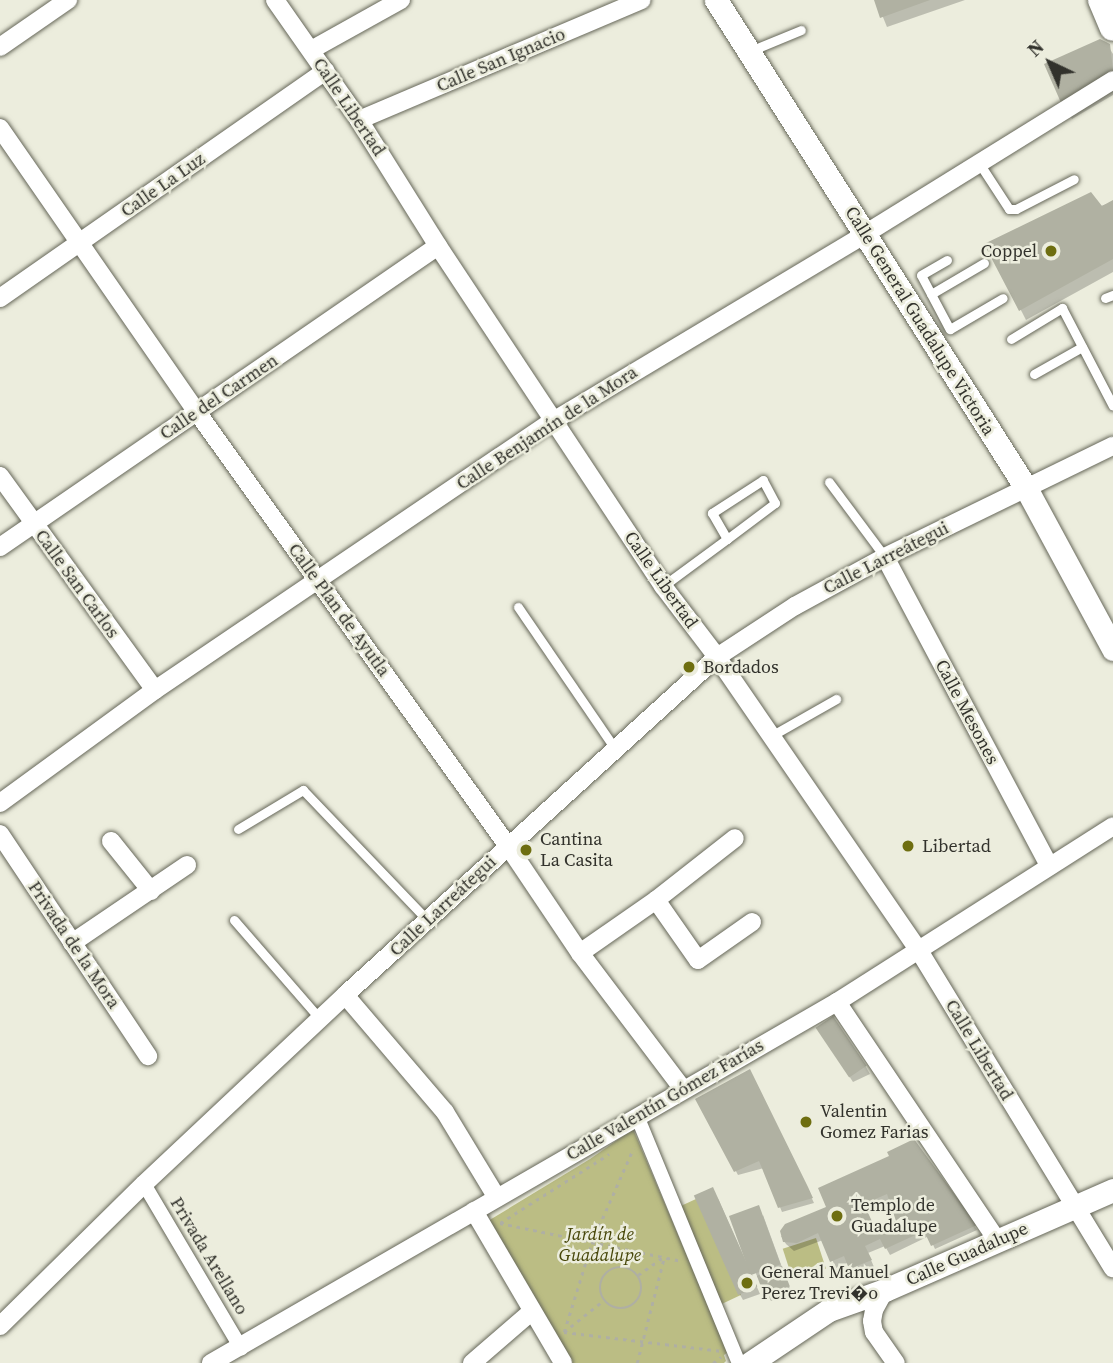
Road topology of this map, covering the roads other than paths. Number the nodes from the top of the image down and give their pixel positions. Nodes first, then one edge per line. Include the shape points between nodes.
1 (68, 0) edge
2 (275, 0) edge
3 (401, 0) edge
4 (642, 0) edge
5 (716, 0) edge
6 (1101, 0) edge
7 (1113, 29) edge
8 (801, 30) dead end
9 (0, 47) edge
10 (311, 50) junction
11 (749, 51) junction
12 (326, 71) junction
13 (1113, 80) edge
14 (359, 120) junction
15 (0, 128) edge
16 (979, 163) junction
17 (1074, 179) dead end
18 (865, 234) junction
19 (79, 244) junction
20 (438, 246) junction
21 (947, 260) dead end
22 (984, 263) dead end
23 (931, 294) junction
24 (0, 298) edge
25 (1003, 298) dead end
26 (929, 314) junction
27 (1011, 339) dead end
28 (1082, 347) junction
29 (1034, 374) dead end
30 (1113, 406) edge
31 (197, 412) junction
32 (553, 421) junction
33 (1113, 446) edge
34 (0, 475) edge
35 (830, 482) dead end
36 (1026, 488) junction
37 (33, 525) junction
38 (727, 539) junction
39 (0, 547) edge
40 (885, 557) junction
41 (317, 579) junction
42 (663, 586) junction
43 (518, 607) dead end
44 (1113, 649) edge
45 (717, 657) junction
46 (155, 690) junction
47 (836, 699) dead end
48 (771, 736) junction
49 (616, 750) junction
50 (0, 803) edge
51 (238, 829) dead end
52 (1111, 830) edge
53 (0, 834) edge
54 (735, 838) dead end
55 (111, 841) dead end
56 (508, 846) junction
57 (187, 865) dead end
58 (1049, 866) junction
59 (151, 891) junction
60 (656, 900) junction
61 (234, 920) dead end
62 (428, 921) junction
63 (752, 922) dead end
64 (72, 943) junction
65 (919, 949) junction
66 (580, 953) junction
67 (345, 995) junction
68 (838, 1002) junction
69 (320, 1019) junction
70 (148, 1056) dead end
71 (684, 1089) junction
72 (637, 1116) junction
73 (144, 1184) junction
74 (1113, 1190) edge
75 (497, 1198) junction
76 (1073, 1207) junction
77 (474, 1211) junction
78 (997, 1240) junction
79 (1113, 1268) edge
80 (885, 1290) junction
81 (531, 1312) junction
82 (0, 1326) edge
83 (245, 1355) edge
84 (211, 1363) edge
85 (472, 1363) edge
86 (563, 1363) edge
87 (739, 1363) edge
88 (750, 1363) edge
89 (896, 1363) edge

1 - 9 street
2 - 10 street, Calle Libertad
3 - 10 street
4 - 14 street, Calle San Ignacio
5 - 11 street, Calle General Guadalupe Victoria
6 - 7 main road
8 - 11 lane
10 - 12 street, Calle Libertad
11 - 18 street, Calle General Guadalupe Victoria
12 - 14 street, Calle Libertad
12 - 19 street, Calle La Luz
13 - 16 street, Calle Benjamín de la Mora
14 - 20 street, Calle Libertad
15 - 19 street, Calle Plan de Ayutla
16 - 17 lane via 1009,209
16 - 18 street, Calle Benjamín de la Mora
18 - 26 street, Calle General Guadalupe Victoria
18 - 32 street, Calle Benjamín de la Mora
19 - 24 street, Calle La Luz
19 - 31 street, Calle Plan de Ayutla
20 - 31 street, Calle del Carmen
20 - 32 street, Calle Libertad
21 - 23 lane via 921,275
22 - 23 lane
23 - 26 lane
25 - 26 lane via 950,329
26 - 36 street, Calle General Guadalupe Victoria
27 - 28 lane via 1062,308
28 - 29 lane
28 - 30 lane
31 - 37 street, Calle del Carmen
31 - 41 street, Calle Plan de Ayutla
32 - 41 street, Calle Benjamín de la Mora
32 - 42 street, Calle Libertad
33 - 36 street, Calle Larreátegui
34 - 37 street, Calle San Carlos
35 - 40 lane
36 - 40 street, Calle Larreátegui
36 - 44 street, Calle General Guadalupe Victoria
37 - 39 street, Calle del Carmen
37 - 46 street, Calle San Carlos
38 - 38 lane via 775,503 763,480 712,513
38 - 42 lane
40 - 45 street, Calle Larreátegui via 795,606
40 - 58 street, Calle Mesones
41 - 46 street, Calle Benjamín de la Mora
41 - 56 street, Calle Plan de Ayutla
42 - 45 street, Calle Libertad
43 - 49 lane
45 - 48 street, Calle Libertad
45 - 49 street, Calle Larreátegui
46 - 50 street, Calle Benjamín de la Mora
47 - 48 lane
48 - 65 street, Calle Libertad
49 - 56 street, Calle Larreátegui
51 - 62 lane via 303,790
52 - 58 street, Calle Valentín Gómez Farías
53 - 64 street, Privada de la Mora
54 - 60 street
55 - 59 street
56 - 62 street, Calle Larreátegui
56 - 66 street, Calle Plan de Ayutla
57 - 59 street
58 - 65 street, Calle Valentín Gómez Farías
59 - 64 street
60 - 63 street via 698,960
60 - 66 street
61 - 69 lane
62 - 67 street, Calle Larreátegui
64 - 70 street, Privada de la Mora
65 - 68 street, Calle Valentín Gómez Farías
65 - 76 street, Calle Libertad
66 - 71 street, Calle Plan de Ayutla
67 - 69 street, Calle Larreátegui
67 - 75 street via 445,1112
68 - 71 street, Calle Valentín Gómez Farías
68 - 78 street
69 - 73 street, Calle Larreátegui
71 - 72 street, Calle Valentín Gómez Farías
72 - 75 street, Calle Valentín Gómez Farías
72 - 87 street
73 - 82 street, Calle Larreátegui
73 - 83 street, Privada Arellano
74 - 76 street, Calle Guadalupe
75 - 77 street, Calle Valentín Gómez Farías
76 - 78 street, Calle Guadalupe
76 - 79 street, Calle Libertad
77 - 81 street
77 - 83 street, Calle Valentín Gómez Farías
78 - 80 street, Calle Guadalupe
80 - 88 street, Calle Guadalupe via 813,1319
80 - 89 street via 872,1321 874,1332
81 - 85 street
81 - 86 street
83 - 84 street, Calle Valentín Gómez Farías

